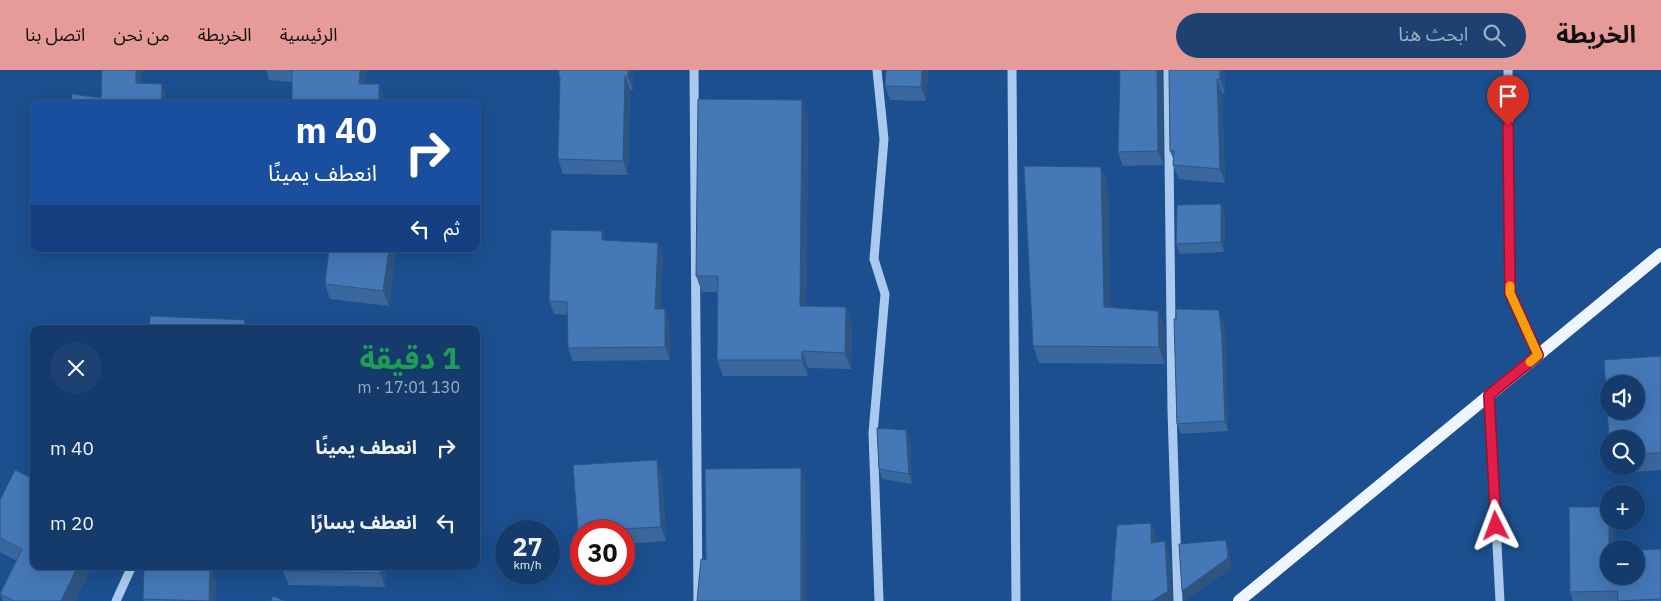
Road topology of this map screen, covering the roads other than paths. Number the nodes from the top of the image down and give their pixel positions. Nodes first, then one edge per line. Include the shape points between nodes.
1 (694, 70) edge
2 (877, 70) edge
3 (1012, 70) edge
4 (1168, 70) edge
5 (1508, 70) edge
6 (1661, 254) edge
7 (1538, 355) junction
8 (1489, 395) junction
9 (130, 570) edge
10 (116, 601) edge
11 (698, 601) edge
12 (879, 601) edge
13 (1016, 601) edge
14 (1178, 601) edge
15 (1239, 601) edge
16 (1500, 601) edge

1 - 11 street
2 - 12 street via 884,139 874,259 885,294 873,434
3 - 13 street
4 - 14 street
5 - 7 street via 1510,293
6 - 7 main road
7 - 8 main road
8 - 15 main road
8 - 16 street
9 - 10 street

